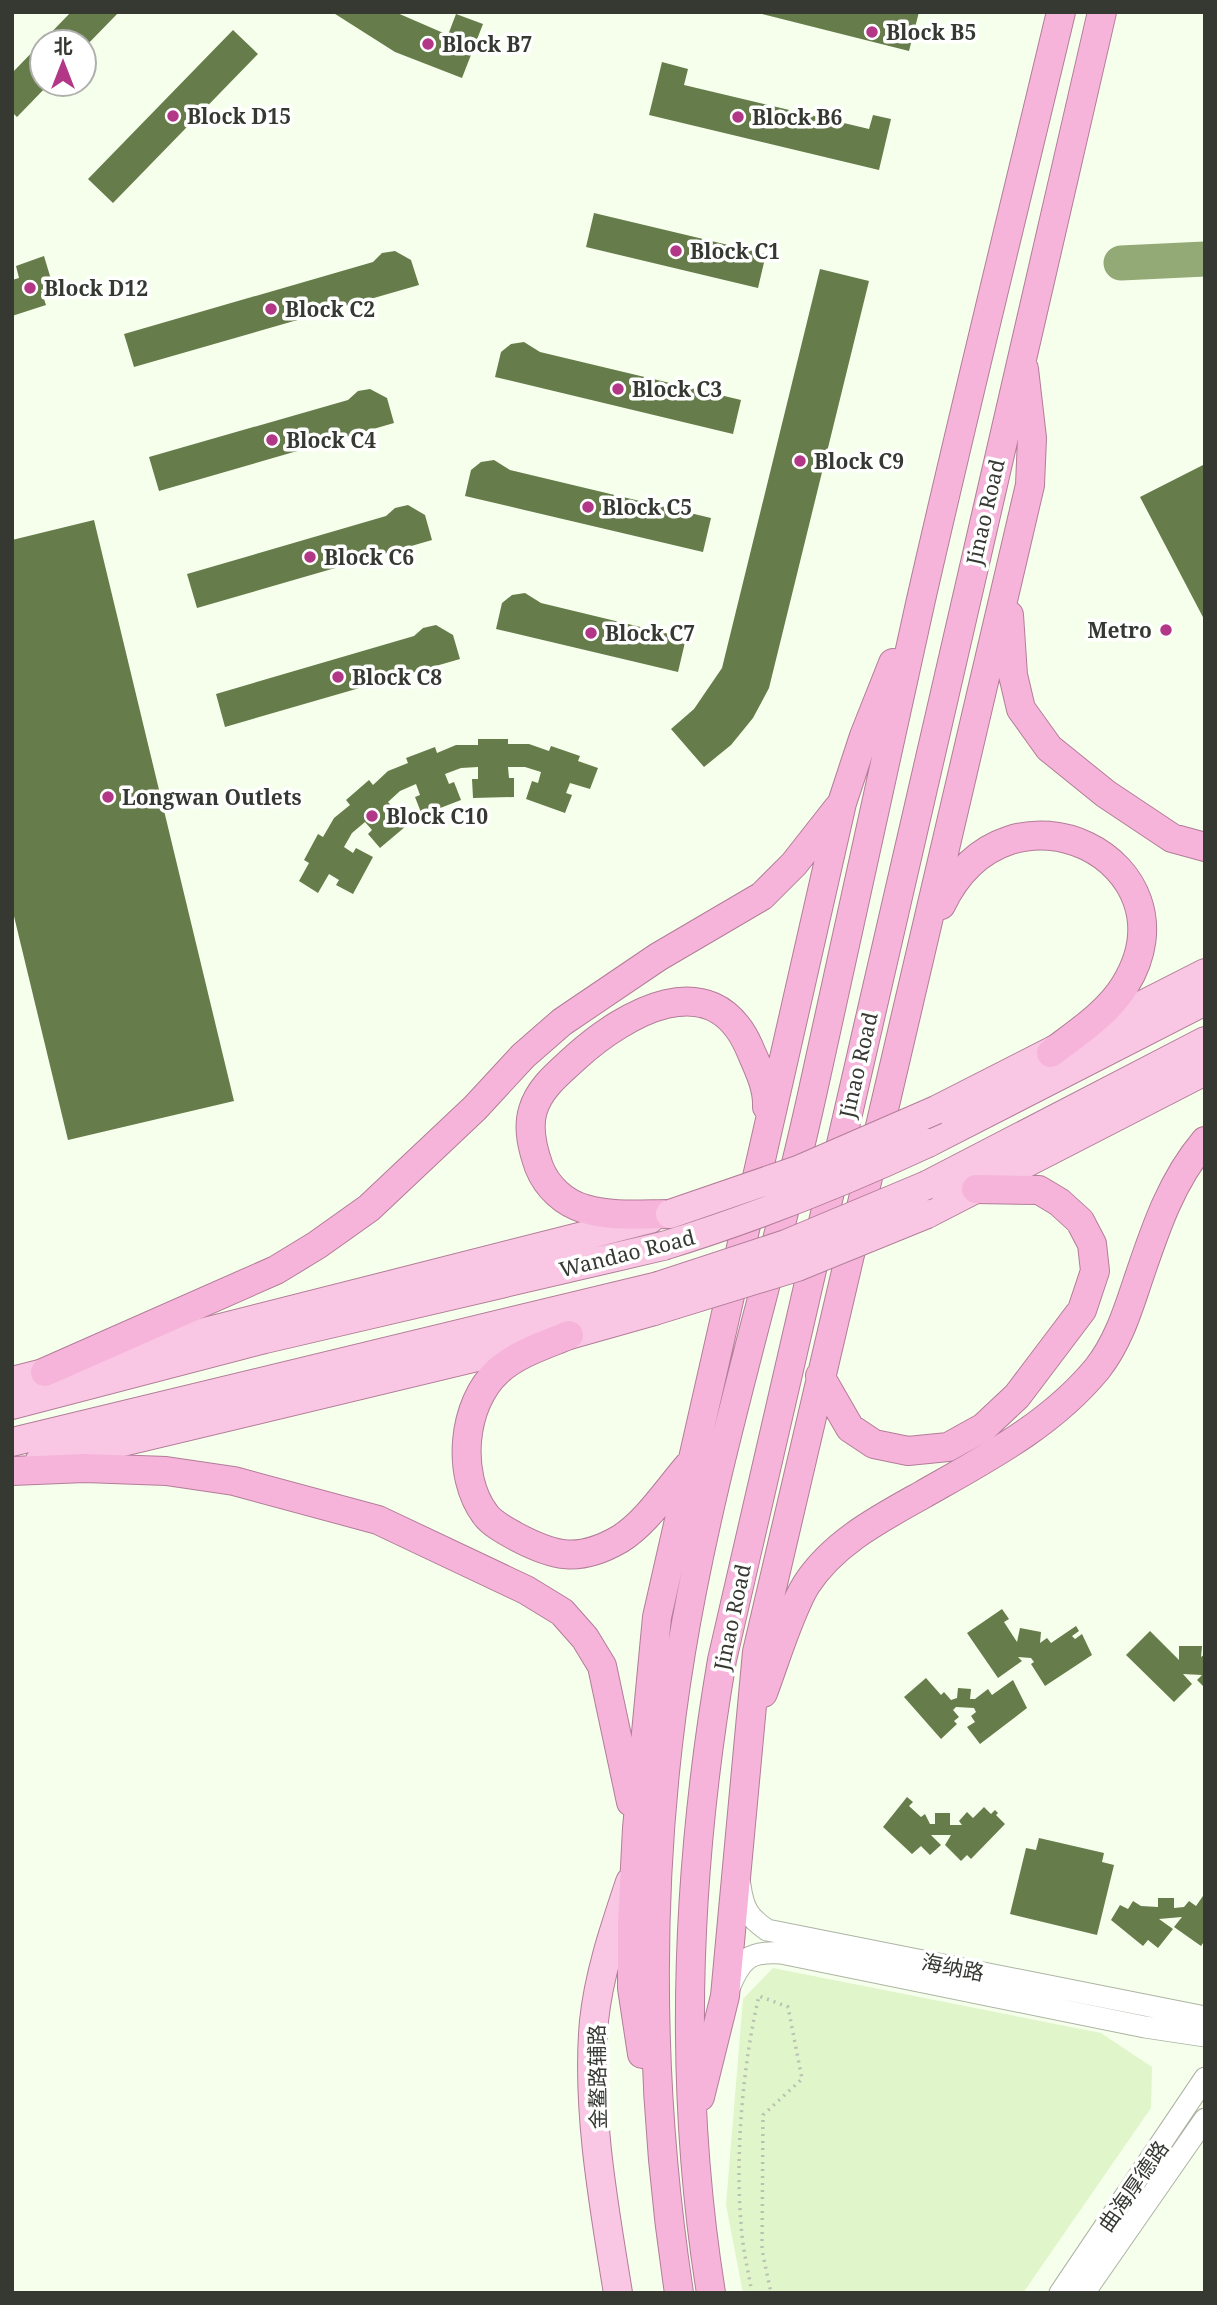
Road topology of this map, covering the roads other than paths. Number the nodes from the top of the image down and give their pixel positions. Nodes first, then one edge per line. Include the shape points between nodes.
1 (1061, 12) edge
2 (1102, 12) edge
3 (1022, 348) junction
4 (1012, 552) junction
5 (920, 603) junction
6 (842, 803) junction
7 (1205, 848) edge
8 (923, 942) junction
9 (1205, 972) edge
10 (1205, 1001) edge
11 (1205, 1041) edge
12 (1051, 1053) junction
13 (1205, 1071) edge
14 (765, 1130) junction
15 (1205, 1140) edge
16 (976, 1189) junction
17 (670, 1214) junction
18 (656, 1298) junction
19 (569, 1335) junction
20 (45, 1372) junction
21 (820, 1376) junction
22 (12, 1381) edge
23 (12, 1405) edge
24 (12, 1442) edge
25 (693, 1461) junction
26 (12, 1469) edge
27 (748, 1728) junction
28 (637, 1828) junction
29 (635, 1866) junction
30 (738, 1873) junction
31 (725, 1996) junction
32 (1205, 2017) edge
33 (1205, 2036) edge
34 (1205, 2078) edge
35 (1205, 2119) edge
36 (662, 2127) junction
37 (692, 2127) junction
38 (618, 2293) edge
39 (680, 2293) edge
40 (711, 2293) edge
41 (1060, 2293) edge
42 (1084, 2293) edge

1 - 5 highway, Jinao Road
2 - 3 highway, Jinao Road
3 - 4 highway via 1032,438 1030,485
3 - 37 highway, Jinao Road via 722,1660 694,1859 689,2007
4 - 7 highway via 1008,636 1021,709 1049,748 1106,794 1171,838
4 - 8 highway
5 - 6 highway via 864,736
5 - 36 highway, Jinao Road via 811,1103 698,1561 681,1654 659,1843 656,2019
6 - 14 highway
6 - 20 highway via 762,896 658,957 562,1022 369,1208 276,1270
8 - 12 highway via 953,880 984,849 1018,836 1047,837 1083,842 1108,856 1125,876 1138,904 1142,930 1138,956 1114,1000
8 - 21 highway
9 - 12 main road
10 - 23 main road, Wandao Road, bridge via 928,1143 734,1224 663,1246 265,1339
11 - 18 main road, Wandao Road, bridge via 927,1185
12 - 17 main road, bridge via 798,1170
13 - 16 main road
14 - 17 highway via 767,1098 762,1076 743,1035 725,1013 700,1003 653,1006 576,1057 546,1084 532,1111 531,1144 543,1177 561,1197 583,1209
14 - 25 highway
15 - 27 highway via 1188,1160 1167,1201 1123,1326 1098,1367 1057,1411 1009,1445 838,1547 806,1586
16 - 18 main road, bridge via 797,1267
16 - 21 highway via 1039,1190 1080,1221 1092,1244 1095,1271 1082,1310 1017,1396 984,1427 948,1447 908,1451 874,1444 850,1428
17 - 20 main road
18 - 19 main road
18 - 24 main road, Wandao Road
19 - 25 highway via 506,1366 480,1397 466,1435 475,1494 486,1516 556,1556 581,1554 620,1539
19 - 26 main road
20 - 22 main road
21 - 27 highway via 757,1652
25 - 28 highway via 657,1617
26 - 28 highway via 166,1471 234,1481 379,1520 526,1590 562,1612 602,1666
27 - 30 highway
28 - 29 highway
29 - 36 highway via 632,1988 643,2059
29 - 38 main road, 金鳌路辅路 via 601,1982 592,2058
30 - 31 highway
30 - 32 street, 海纳路 via 743,1908 767,1930
31 - 33 street, 海纳路 via 738,1965 760,1951 781,1952
31 - 37 highway
34 - 41 street, 曲海厚德路
35 - 42 street, 曲海厚德路
36 - 39 highway
37 - 40 highway, Jinao Road

